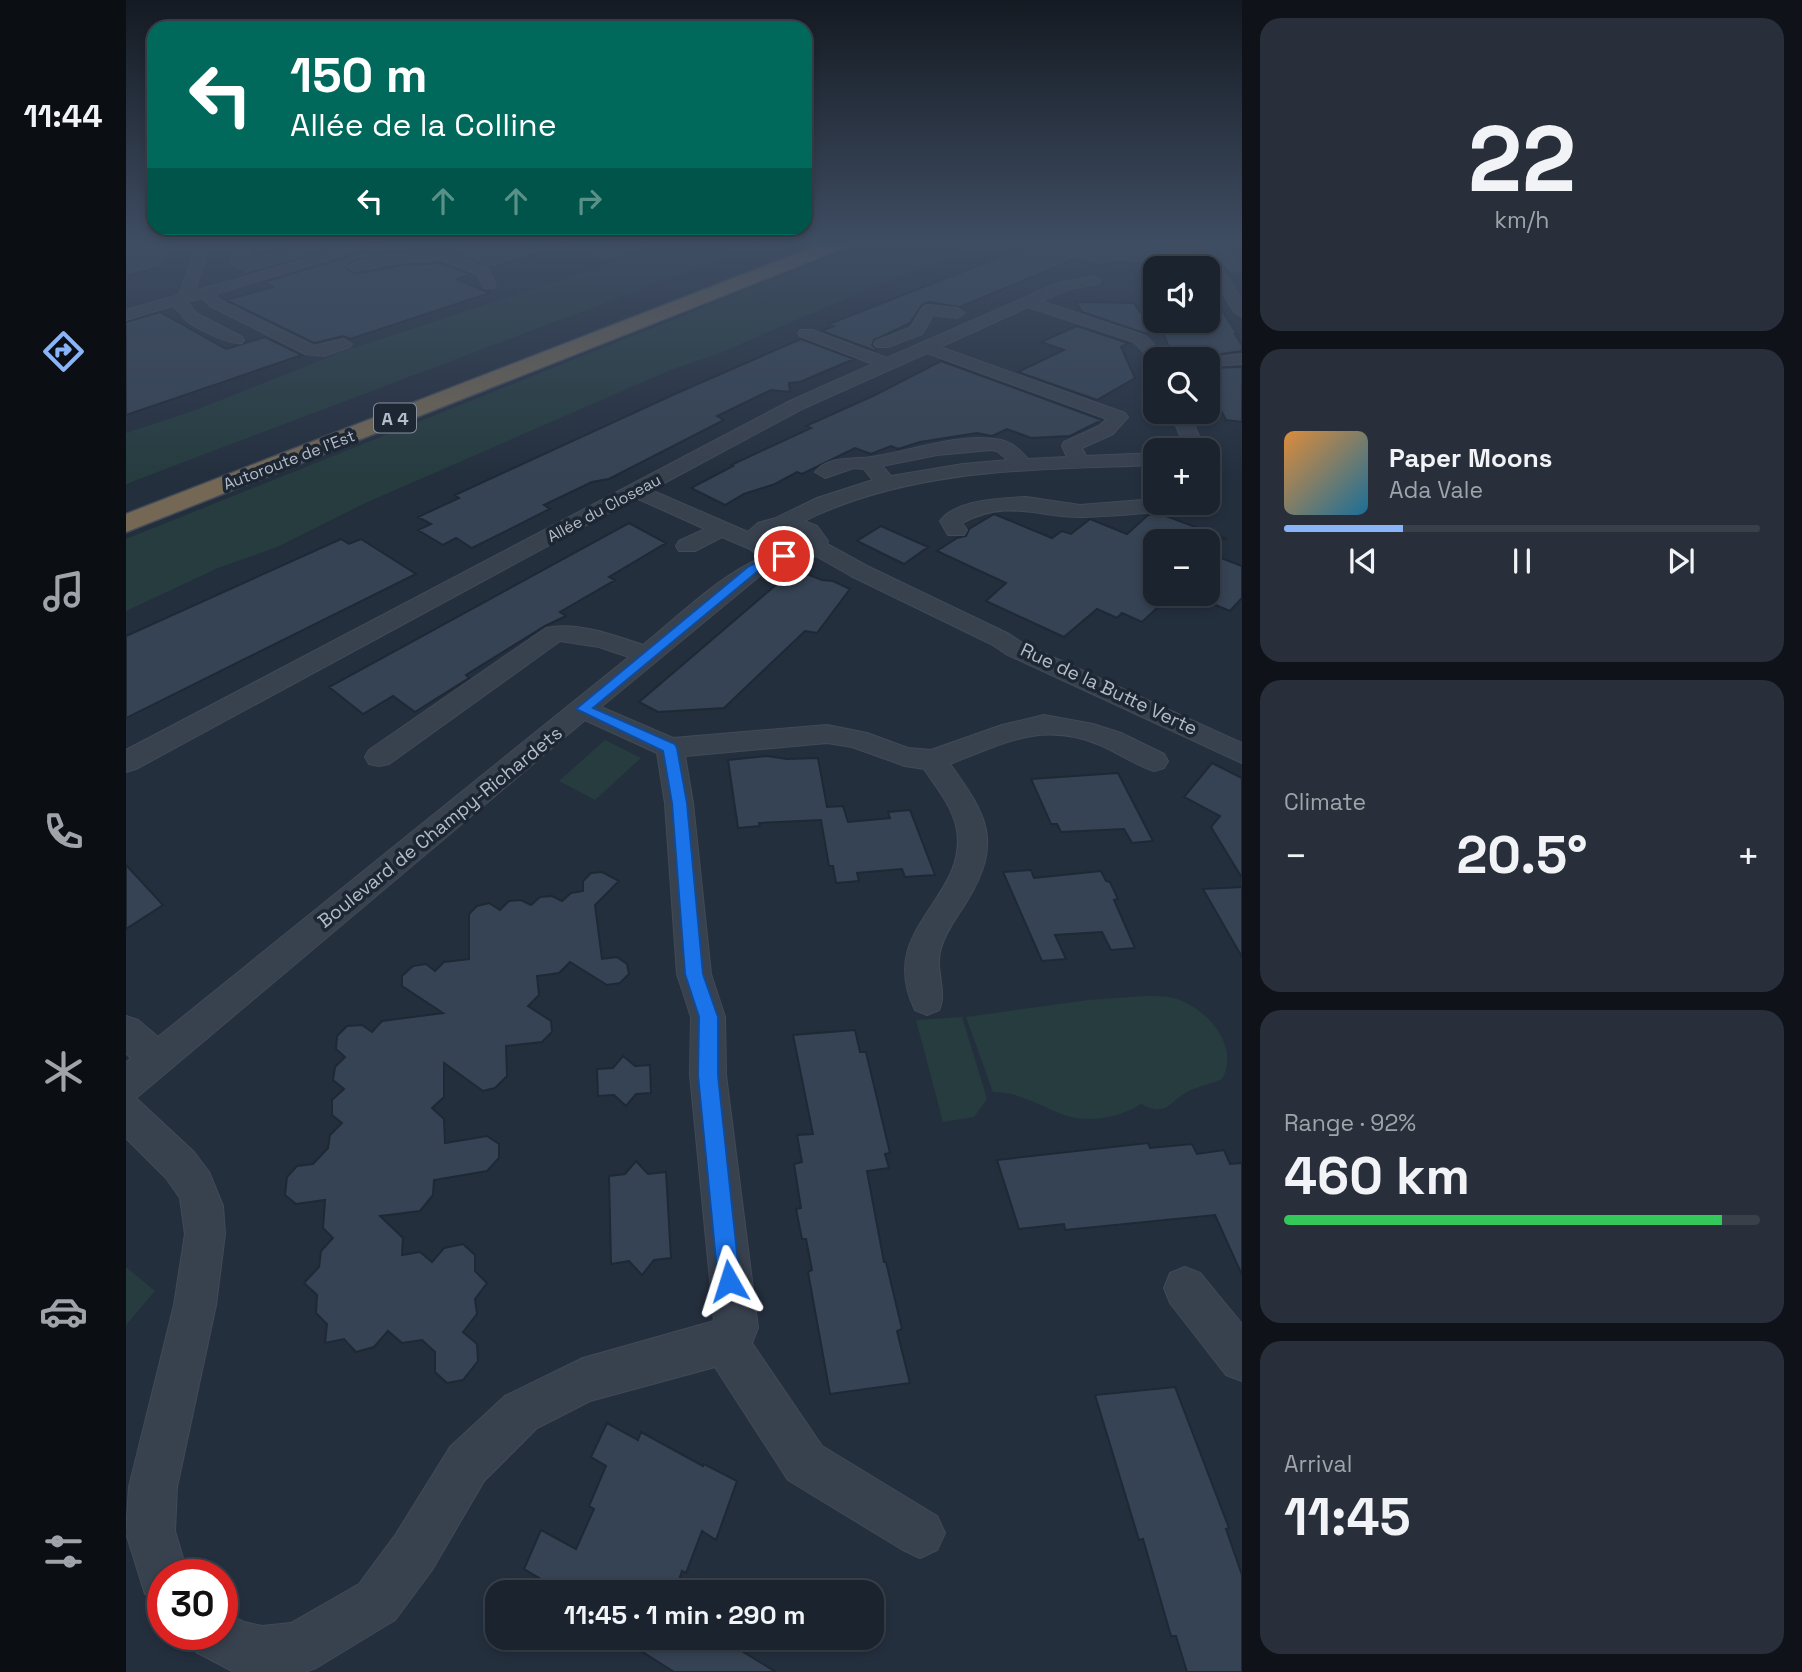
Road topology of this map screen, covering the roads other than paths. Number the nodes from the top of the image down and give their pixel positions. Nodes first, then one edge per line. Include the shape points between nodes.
1 (198, 320) edge
2 (249, 320) edge
3 (598, 320) edge
4 (627, 320) edge
5 (927, 320) edge
6 (982, 320) edge
7 (1084, 320) edge
8 (806, 333) dead end
9 (558, 334) dead end
10 (236, 340) dead end
11 (926, 342) junction
12 (344, 344) dead end
13 (1146, 347) edge
14 (519, 348) dead end
15 (883, 355) junction
16 (1242, 359) edge
17 (1220, 360) edge
18 (253, 450) dead end
19 (1143, 460) edge
20 (1080, 463) junction
21 (870, 464) junction
22 (1022, 464) junction
23 (825, 472) dead end
24 (886, 483) junction
25 (636, 491) junction
26 (830, 502) junction
27 (1143, 503) edge
28 (1070, 509) junction
29 (1038, 522) dead end
30 (126, 524) edge
31 (713, 524) junction
32 (956, 530) dead end
33 (764, 542) junction
34 (687, 546) dead end
35 (803, 547) junction
36 (648, 656) junction
37 (583, 709) junction
38 (670, 748) junction
39 (1242, 754) edge
40 (379, 757) dead end
41 (933, 760) junction
42 (1154, 761) dead end
43 (126, 762) edge
44 (927, 1000) dead end
45 (126, 1031) edge
46 (157, 1059) junction
47 (126, 1085) edge
48 (126, 1112) edge
49 (1185, 1288) dead end
50 (725, 1342) junction
51 (1242, 1359) edge
52 (920, 1533) dead end
53 (158, 1559) edge
54 (238, 1647) edge

1 - 10 street
2 - 12 street via 311,351
3 - 9 highway, Autoroute de l’Est / A 4
4 - 30 highway, Autoroute de l’Est / A 4
5 - 11 street
6 - 11 street, Allée du Closeau
7 - 13 street via 1140,338
8 - 15 street
11 - 15 street, Allée du Closeau
11 - 15 street via 896,339
11 - 20 street via 1119,417 1107,430 1071,446
14 - 18 highway, Autoroute de l’Est / A 4
15 - 25 street, Allée du Closeau
16 - 17 street
19 - 20 street, Boulevard de Champy-Richardets
20 - 22 street, Boulevard de Champy-Richardets
21 - 22 street via 986,444 1003,447
21 - 23 street via 852,462
21 - 24 street
22 - 24 street, Boulevard de Champy-Richardets
24 - 26 street, Boulevard de Champy-Richardets
25 - 31 street, Rue de la Butte Verte
25 - 43 street, Allée du Closeau
26 - 33 street, Boulevard de Champy-Richardets
26 - 35 street, Boulevard de Champy-Richardets
27 - 28 street
28 - 29 street
28 - 32 street via 1026,503 992,505 950,521
31 - 33 street, Rue de la Butte Verte
31 - 34 street via 711,535
33 - 35 street, Boulevard de Champy-Richardets
33 - 35 street, Rue de la Butte Verte via 797,525
33 - 36 street, Boulevard de Champy-Richardets
35 - 39 street, Rue de la Butte Verte
36 - 37 street, Boulevard de Champy-Richardets
36 - 40 street via 624,645 555,633
37 - 38 street
37 - 46 street, Boulevard de Champy-Richardets
38 - 41 street via 827,734 857,739 905,757
38 - 50 street via 680,803 694,974 710,1034 708,1075 736,1328
41 - 42 street via 1044,724 1111,739
41 - 44 street via 962,804 975,854 963,883 928,937 920,968
45 - 46 street
46 - 47 street, Boulevard de Champy-Richardets
48 - 53 street via 180,1165 203,1206 205,1234 195,1305 153,1487 150,1531
49 - 51 street
50 - 52 street via 805,1463
50 - 54 street via 583,1380 521,1412 467,1464 414,1552 377,1602 297,1649 261,1652

